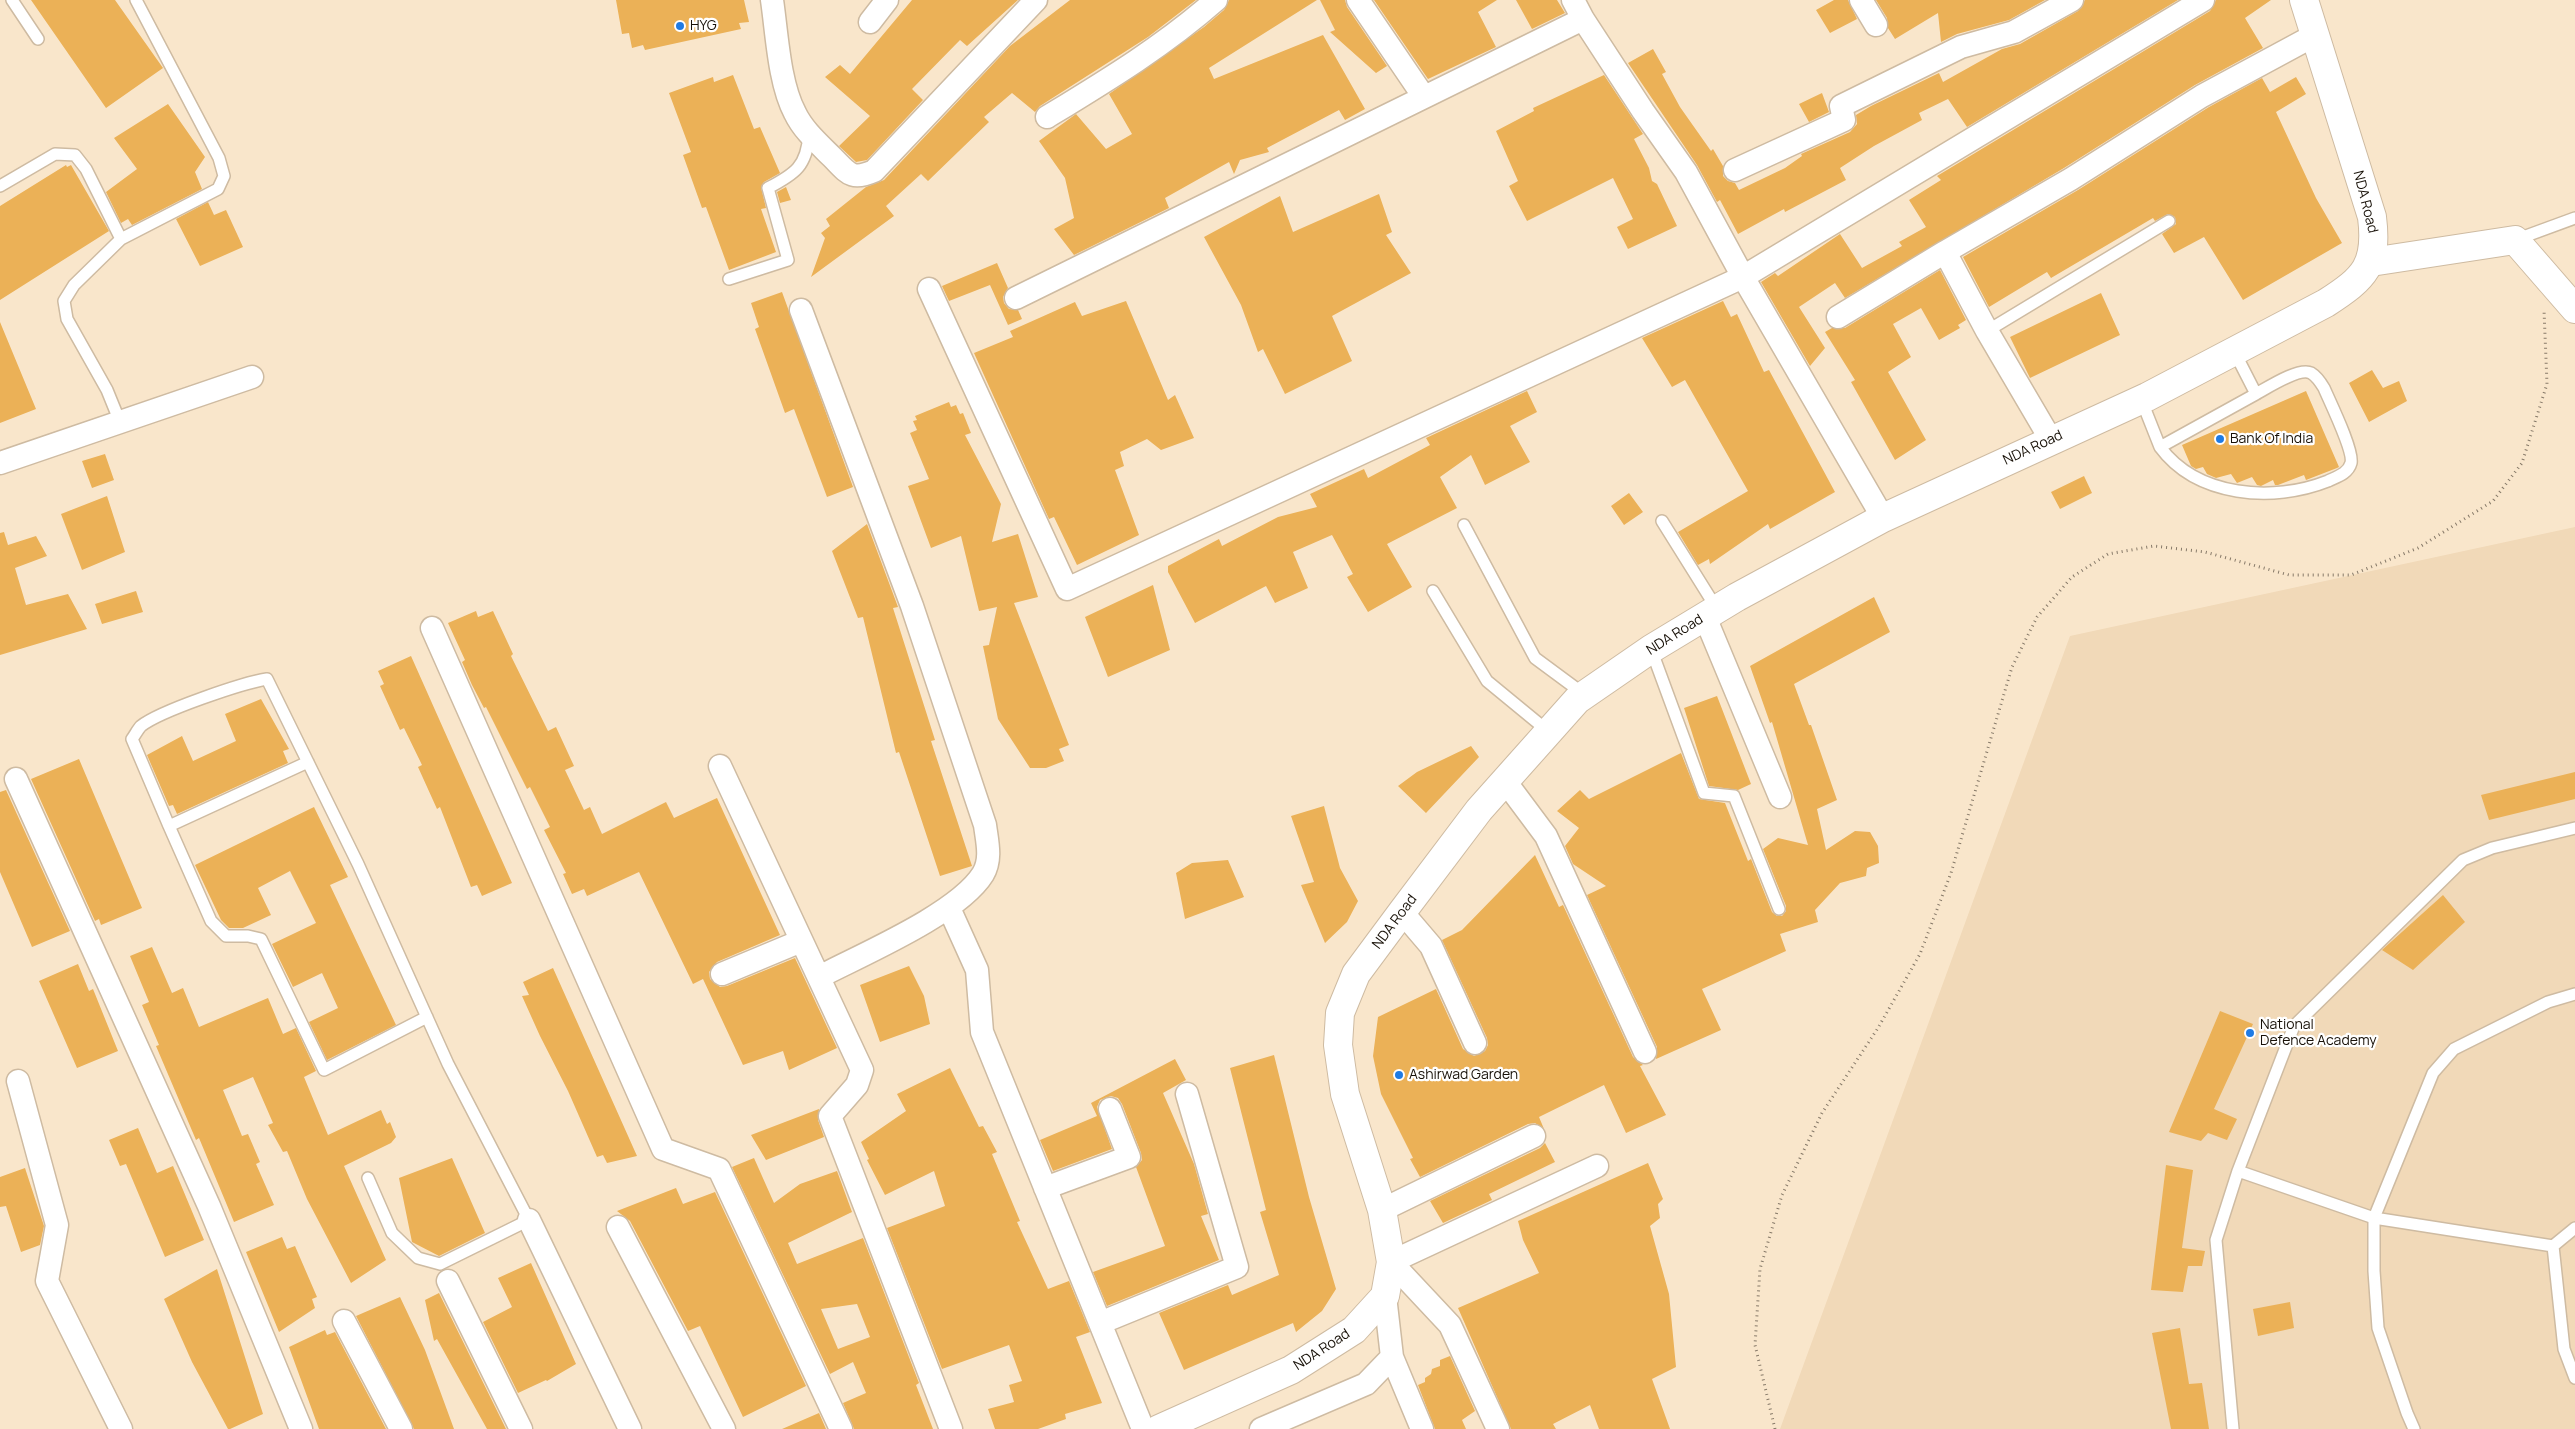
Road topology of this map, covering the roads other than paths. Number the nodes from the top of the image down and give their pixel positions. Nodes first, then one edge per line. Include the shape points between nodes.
1 (12, 0) edge
2 (136, 0) edge
3 (772, 0) edge
4 (887, 0) edge
5 (1036, 0) edge
6 (1216, 0) edge
7 (1358, 0) edge
8 (1861, 0) edge
9 (2072, 0) edge
10 (2203, 0) edge
11 (2304, 0) edge
12 (1578, 10) edge
13 (870, 22) dead end
14 (1876, 25) dead end
15 (2315, 35) junction
16 (38, 39) dead end
17 (1424, 97) junction
18 (1047, 117) dead end
19 (809, 134) junction
20 (1735, 170) dead end
21 (0, 186) edge
22 (2575, 218) edge
23 (2169, 222) dead end
24 (121, 239) junction
25 (2515, 240) junction
26 (1945, 252) junction
27 (2371, 262) junction
28 (1743, 277) junction
29 (729, 279) dead end
30 (929, 289) dead end
31 (1016, 298) dead end
32 (2575, 309) edge
33 (801, 310) dead end
34 (1838, 317) dead end
35 (1987, 331) junction
36 (2234, 351) junction
37 (252, 377) dead end
38 (2256, 394) junction
39 (2141, 399) junction
40 (120, 422) junction
41 (2052, 440) junction
42 (2160, 446) junction
43 (0, 463) edge
44 (1883, 518) junction
45 (1662, 521) dead end
46 (1464, 525) dead end
47 (1433, 591) dead end
48 (1711, 613) junction
49 (432, 628) dead end
50 (1652, 649) junction
51 (1585, 695) junction
52 (1548, 732) junction
53 (308, 762) junction
54 (720, 766) dead end
55 (16, 779) dead end
56 (1505, 781) junction
57 (1780, 797) dead end
58 (169, 826) junction
59 (2575, 828) edge
60 (949, 908) junction
61 (1779, 909) dead end
62 (1402, 912) junction
63 (802, 940) junction
64 (722, 974) dead end
65 (818, 977) junction
66 (2575, 994) edge
67 (427, 1017) junction
68 (1475, 1043) dead end
69 (1645, 1052) dead end
70 (18, 1081) dead end
71 (1187, 1094) dead end
72 (1110, 1108) dead end
73 (1534, 1136) dead end
74 (1598, 1166) dead end
75 (2238, 1171) junction
76 (368, 1178) dead end
77 (1045, 1188) junction
78 (1382, 1210) junction
79 (2374, 1218) junction
80 (529, 1220) junction
81 (618, 1227) dead end
82 (2575, 1228) edge
83 (2553, 1246) junction
84 (1391, 1262) junction
85 (448, 1281) dead end
86 (1384, 1296) junction
87 (344, 1321) dead end
88 (1100, 1323) junction
89 (1392, 1357) junction
90 (2575, 1378) edge
91 (1304, 1421) edge
92 (121, 1429) edge
93 (302, 1429) edge
94 (401, 1429) edge
95 (521, 1429) edge
96 (630, 1429) edge
97 (724, 1429) edge
98 (841, 1429) edge
99 (951, 1429) edge
100 (1143, 1429) edge
101 (1159, 1429) edge
102 (1261, 1429) edge
103 (1422, 1429) edge
104 (1498, 1429) edge
105 (2232, 1429) edge
106 (2414, 1429) edge

1 - 16 lane
2 - 24 lane via 219,158 224,176 218,189
3 - 19 street via 787,94 795,114
4 - 13 street
5 - 19 street via 874,171 861,177 850,175
6 - 18 street via 1126,68
7 - 17 street
8 - 14 street
9 - 20 street via 2014,32 1961,47 1841,106 1844,120
10 - 28 street
11 - 15 main road, NDA Road
12 - 17 street
12 - 28 street via 1686,172
15 - 26 street via 2202,96 2071,179
15 - 27 main road, NDA Road via 2372,217 2375,239
17 - 31 street
19 - 29 lane via 804,159 793,175 768,188 788,260
21 - 24 lane via 55,154 75,155 86,169
22 - 25 lane
23 - 35 lane
24 - 40 lane via 74,285 64,301 67,319 107,390
25 - 27 main road
25 - 32 main road
26 - 34 street
26 - 35 street
27 - 36 main road, NDA Road via 2352,286 2326,303
28 - 30 street via 1066,589
28 - 44 street
33 - 60 street via 912,606 985,825 988,855 984,873
35 - 41 street
36 - 38 lane
36 - 39 main road, NDA Road
37 - 40 street
38 - 42 lane
38 - 42 lane via 2300,371 2310,373 2318,380 2350,451 2351,464 2343,475 2311,487 2250,493 2199,479 2169,459
39 - 41 main road, NDA Road
39 - 42 lane
40 - 43 street
41 - 44 main road, NDA Road
44 - 48 main road, NDA Road
45 - 48 lane
46 - 51 lane via 1535,658
47 - 52 lane via 1487,681
48 - 50 main road, NDA Road
48 - 57 street
49 - 98 street via 663,1149 720,1169
50 - 51 main road, NDA Road
50 - 61 lane via 1704,793 1734,796
51 - 52 main road, NDA Road
52 - 56 main road, NDA Road
53 - 58 lane
53 - 58 lane via 267,679 249,682 169,712 141,727 132,739
53 - 67 lane
54 - 63 street
55 - 93 street via 209,1206
56 - 62 main road, NDA Road via 1479,810
56 - 69 street via 1546,836
58 - 67 lane via 211,922 226,936 261,939 324,1070
59 - 75 lane via 2492,848 2463,860 2294,1026
60 - 65 street
60 - 77 street via 977,970 982,1032
62 - 68 street via 1431,946
62 - 78 main road, NDA Road via 1356,974 1340,1013 1338,1044 1345,1094
63 - 64 street
63 - 65 street
65 - 99 street via 862,1070 857,1085 830,1116
66 - 79 lane via 2548,1002 2454,1049 2434,1073
67 - 80 lane
70 - 92 street via 56,1225 47,1281
71 - 88 street via 1237,1267
72 - 77 street via 1129,1156
73 - 78 street
74 - 84 street
75 - 79 lane
75 - 105 lane via 2216,1240
76 - 80 lane via 392,1233 418,1258 440,1264
77 - 88 street
78 - 84 main road, NDA Road
79 - 83 lane
79 - 106 lane via 2378,1328
80 - 96 street
81 - 97 street
82 - 83 lane
83 - 90 lane via 2564,1349
84 - 86 main road, NDA Road
84 - 104 street via 1450,1325
85 - 95 street
86 - 89 street
86 - 101 main road, NDA Road via 1354,1330 1291,1370
87 - 94 street
88 - 100 street
89 - 91 street via 1366,1384
89 - 103 street
91 - 102 street

